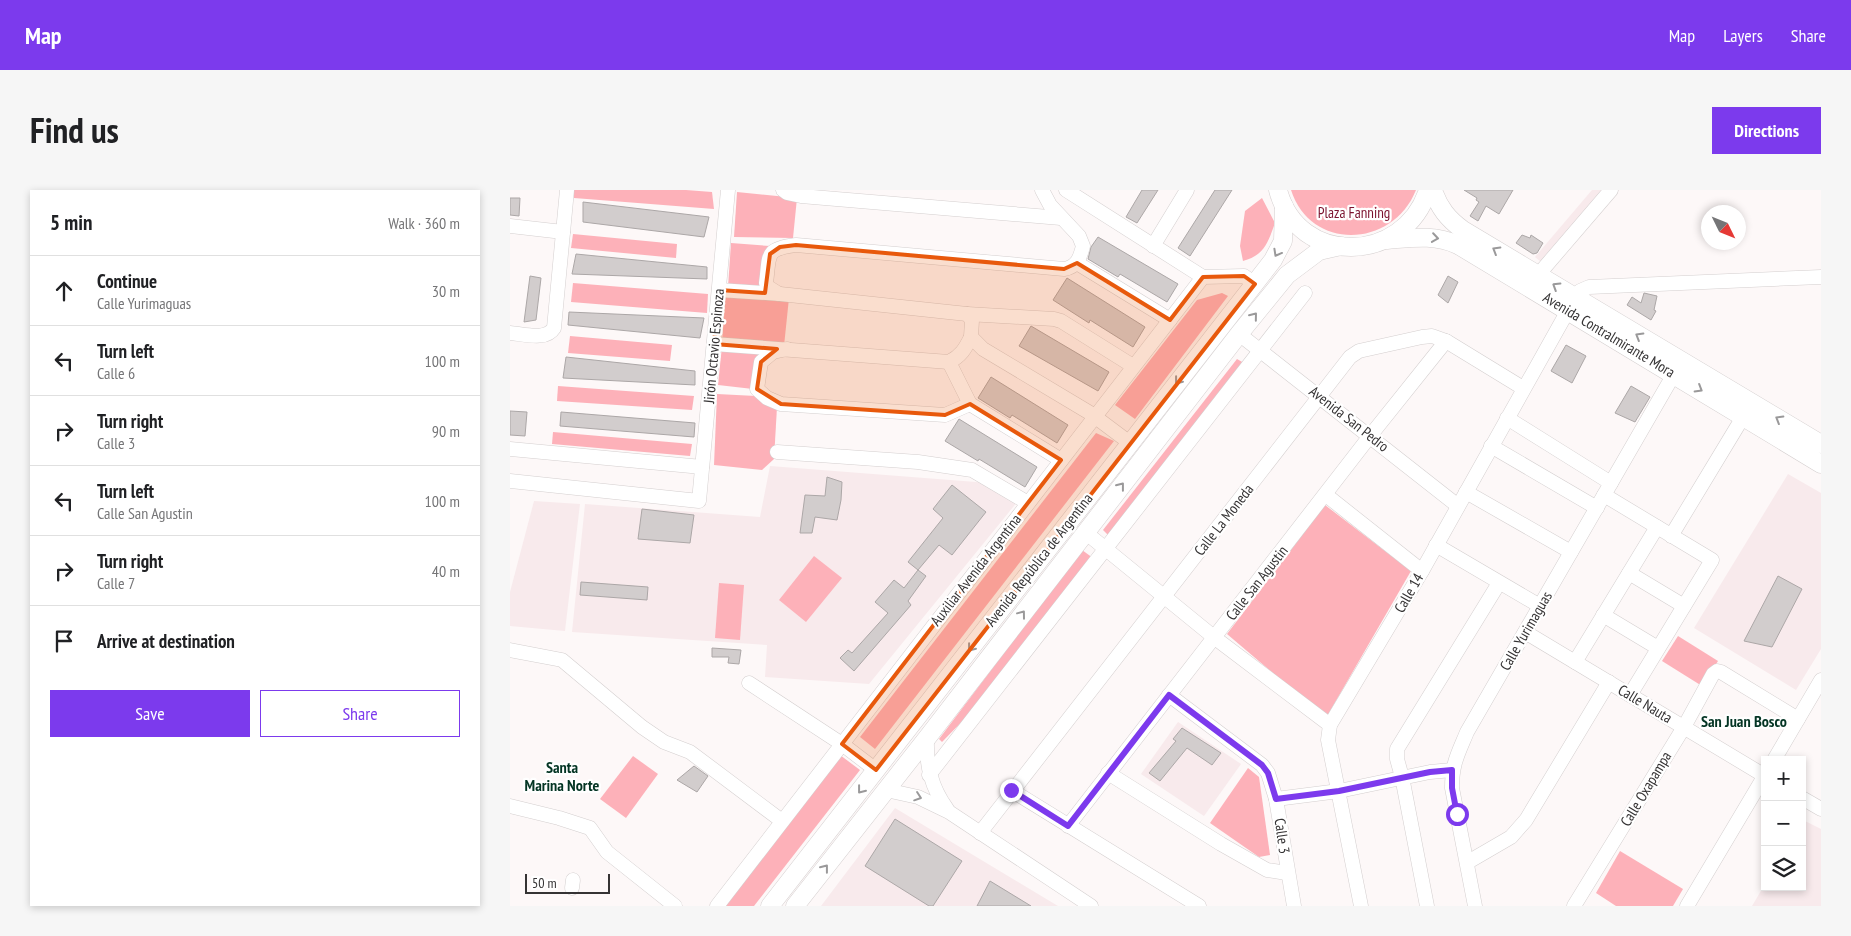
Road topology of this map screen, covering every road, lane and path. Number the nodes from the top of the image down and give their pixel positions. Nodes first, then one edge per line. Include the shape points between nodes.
1 (567, 190) edge
2 (728, 190) edge
3 (783, 190) edge
4 (1042, 190) edge
5 (1066, 190) edge
6 (1187, 190) edge
7 (1428, 190) edge
8 (1434, 190) edge
9 (1611, 190) edge
10 (1085, 195) edge
11 (1281, 198) edge
12 (1061, 218) junction
13 (510, 226) edge
14 (563, 232) junction
15 (1387, 240) junction
16 (1153, 246) junction
17 (1341, 246) junction
18 (1077, 263) junction
19 (1538, 275) junction
20 (1203, 277) junction
21 (1821, 277) edge
22 (1255, 284) junction
23 (719, 290) junction
24 (1305, 293) dead end
25 (780, 294) junction
26 (1571, 304) junction
27 (968, 314) junction
28 (1170, 320) junction
29 (510, 333) edge
30 (1239, 334) junction
31 (971, 337) junction
32 (1446, 341) junction
33 (714, 344) junction
34 (787, 349) junction
35 (1259, 349) junction
36 (949, 362) junction
37 (1134, 366) junction
38 (1674, 374) junction
39 (1523, 388) junction
40 (1320, 397) junction
41 (970, 404) junction
42 (1095, 416) junction
43 (1743, 417) junction
44 (1507, 418) junction
45 (1370, 436) junction
46 (1130, 443) junction
47 (1821, 444) edge
48 (1492, 446) junction
49 (510, 449) edge
50 (777, 452) dead end
51 (1062, 460) junction
52 (1821, 464) edge
53 (702, 467) junction
54 (510, 481) edge
55 (1608, 489) junction
56 (1466, 492) junction
57 (1326, 495) junction
58 (1028, 503) junction
59 (1458, 506) junction
60 (1597, 508) junction
61 (1657, 527) junction
62 (1085, 532) junction
63 (1671, 536) junction
64 (1436, 545) junction
65 (1105, 548) junction
66 (1571, 552) junction
67 (1422, 571) junction
68 (1629, 573) junction
69 (1499, 583) junction
70 (1164, 595) junction
71 (1540, 606) junction
72 (1684, 606) junction
73 (1604, 616) junction
74 (1525, 632) junction
75 (1215, 638) junction
76 (1658, 648) junction
77 (510, 650) edge
78 (1575, 662) junction
79 (1821, 680) edge
80 (1609, 682) junction
81 (749, 683) dead end
82 (1169, 695) junction
83 (1630, 695) junction
84 (1798, 719) junction
85 (1330, 725) junction
86 (1684, 727) junction
87 (927, 738) junction
88 (842, 744) junction
89 (1776, 756) edge
90 (876, 770) junction
91 (1452, 770) junction
92 (1108, 773) junction
93 (1761, 773) edge
94 (929, 775) junction
95 (1402, 778) junction
96 (1761, 782) edge
97 (886, 790) junction
98 (1011, 790) junction
99 (1339, 791) junction
100 (1276, 799) junction
101 (1806, 799) edge
102 (1819, 804) edge
103 (510, 806) edge
104 (948, 812) junction
105 (782, 821) junction
106 (1068, 826) junction
107 (980, 833) junction
108 (1468, 862) junction
109 (1287, 873) junction
110 (675, 906) edge
111 (716, 906) edge
112 (770, 906) edge
113 (795, 906) edge
114 (1090, 906) edge
115 (1199, 906) edge
116 (1294, 906) edge
117 (1361, 906) edge
118 (1427, 906) edge
119 (1475, 906) edge
120 (1574, 906) edge
121 (1687, 906) edge

1 - 14 street
2 - 23 street, Jirón Octavio Espinoza
3 - 12 street via 801,196
4 - 12 street
5 - 10 street
6 - 16 street
7 - 15 main road via 1408,225
19 -> 8 main road, Avenida Contralmirante Mora via 1447,218
9 - 19 street
10 - 16 street
11 - 17 main road via 1294,221 1308,233 1323,242
11 -> 22 main road, Avenida República de Argentina via 1284,241
12 - 18 street via 1079,236 1083,246
13 - 14 street
14 - 29 street via 554,328 545,336
15 - 17 main road via 1372,245
15 -> 26 main road, Avenida Contralmirante Mora via 1426,236 1446,240
16 - 20 street
30 -> 17 main road, Avenida República de Argentina via 1287,275 1319,251
18 - 25 street via 1064,269 796,245 774,249 770,254 766,283
18 - 28 street
26 -> 19 main road, Avenida Contralmirante Mora
20 - 22 street via 1244,276
20 - 28 street, Auxiliar Avenida Argentina
21 - 26 street via 1589,287 1580,291
22 -> 46 main road, Avenida República de Argentina
23 - 25 street
23 - 33 street, Jirón Octavio Espinoza
24 - 35 street
25 - 27 street
26 - 38 main road, Avenida Contralmirante Mora
26 - 39 street, Calle 14
47 -> 26 main road, Avenida Contralmirante Mora
27 - 31 street via 972,320
27 - 37 street via 1061,321
28 - 37 street, Auxiliar Avenida Argentina
30 - 35 street, Avenida San Pedro
62 -> 30 main road, Avenida República de Argentina
31 - 36 street via 958,357
31 - 42 street via 983,349
32 - 39 street, Calle La Moneda
32 - 40 street, Calle La Moneda via 1432,336 1422,337 1359,351 1342,365
32 - 45 street, Calle San Agustin
33 - 34 street
33 - 53 street, Jirón Octavio Espinoza
34 - 36 street
34 - 41 street via 772,352 761,362 757,389 781,404 945,415
35 - 40 street, Avenida San Pedro
35 - 65 street
36 - 41 street
37 - 42 street, Auxiliar Avenida Argentina
38 -> 43 main road, Avenida Contralmirante Mora
38 - 55 street, Calle Yurimaguas
39 - 44 street, Calle 14
40 - 45 street, Avenida San Pedro
40 - 70 street, Calle La Moneda
41 - 51 street
42 - 46 street
42 - 51 street, Auxiliar Avenida Argentina
43 - 52 main road, Avenida Contralmirante Mora
43 - 63 street
44 - 48 street, Calle 14
44 - 55 street
45 - 57 street, Calle San Agustin
45 - 59 street, Avenida San Pedro
46 -> 90 main road, Avenida República de Argentina
48 - 56 street, Calle 14
48 - 60 street
49 - 53 street
50 - 58 street via 918,462 972,470
51 - 58 street, Auxiliar Avenida Argentina
53 - 54 street, Jirón Octavio Espinoza via 699,502
55 - 60 street, Calle Yurimaguas
55 - 61 street
56 - 59 street, Calle 14
56 - 66 street
57 - 67 street
57 - 75 street, Calle San Agustin
58 - 88 street, Auxiliar Avenida Argentina
59 - 64 street, Calle 14
60 - 66 street, Calle Yurimaguas
61 - 63 street
61 - 68 street
62 - 65 street
87 -> 62 main road, Avenida República de Argentina
63 - 72 street via 1712,560
64 - 67 street, Calle 14
64 - 69 street
65 - 70 street
65 - 94 street
66 - 71 street, Calle Yurimaguas
67 - 85 street, Calle 14
68 - 72 street
68 - 73 street
69 - 71 street
69 - 95 street via 1398,749
70 - 75 street
70 - 98 street, Calle La Moneda
71 - 74 street, Calle Yurimaguas
72 - 76 street
73 - 76 street
73 - 78 street
74 - 78 street, Calle Nauta
74 - 91 street, Calle Yurimaguas via 1467,732
75 - 82 street, Calle San Agustin
75 - 85 street
76 - 83 street
77 - 105 street via 562,660 642,727 664,742 695,755
78 - 80 street, Calle Nauta
79 - 84 street
80 - 83 street, Calle Nauta
80 - 108 street via 1526,820 1511,837
81 - 88 street
82 - 92 street, Calle San Agustin
82 - 100 street, Calle 3 via 1262,765 1268,773
83 - 86 street, Calle Nauta
84 - 86 street, Calle Oxapampa via 1716,671
84 - 89 street
85 - 99 street via 1328,740
86 - 93 street, Calle Nauta
86 - 120 street, Calle Oxapampa
87 - 94 street
87 - 97 main road, Avenida República de Argentina
88 - 90 street
88 - 105 street, Auxiliar Avenida Argentina
90 -> 112 main road, Avenida República de Argentina
91 - 95 street
91 - 108 street, Calle Yurimaguas via 1452,788
92 - 106 street, Calle San Agustin
92 - 109 street via 1266,870
94 - 104 street
95 - 99 street
95 - 118 street
96 - 121 street
97 -> 104 street via 918,797
113 -> 97 main road, Avenida República de Argentina
98 - 106 street
98 - 107 street, Calle La Moneda
99 - 100 street
99 - 117 street
100 - 109 street, Calle 3
101 - 102 street
103 - 110 street via 590,828 607,852
104 - 107 street
105 - 111 street, Auxiliar Avenida Argentina
106 - 115 street
107 - 114 street
108 - 119 street, Calle Yurimaguas
109 - 116 street, Calle 3

